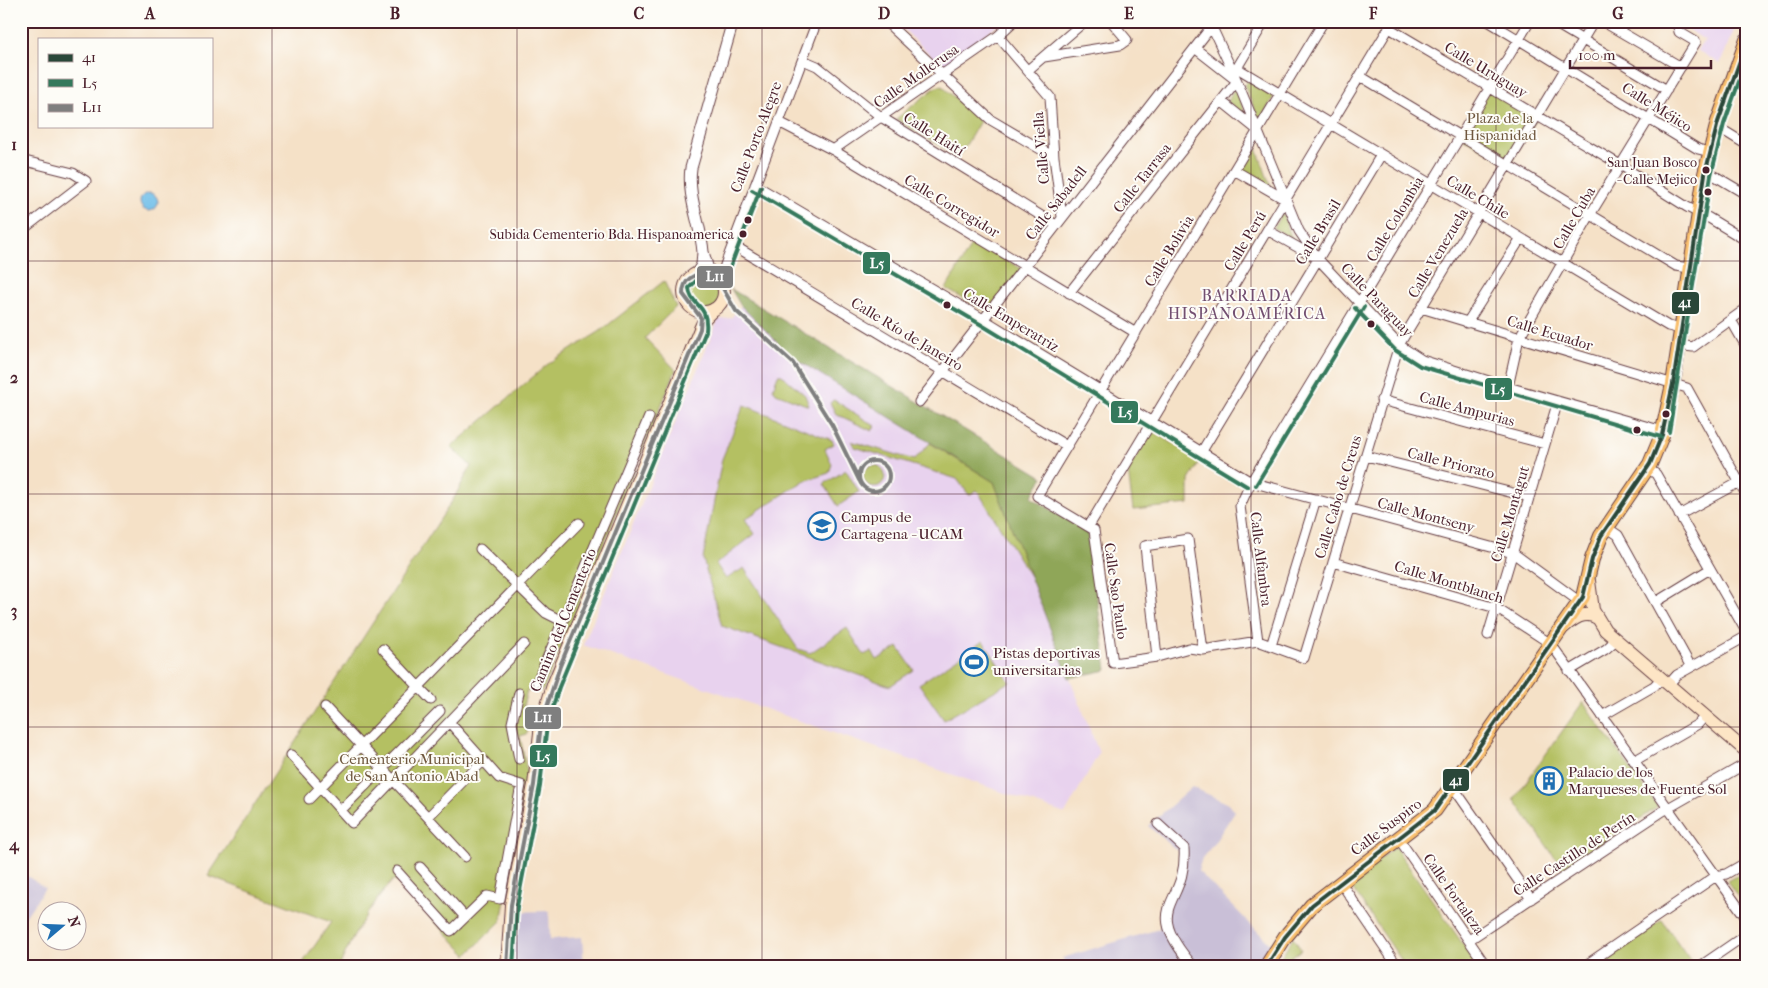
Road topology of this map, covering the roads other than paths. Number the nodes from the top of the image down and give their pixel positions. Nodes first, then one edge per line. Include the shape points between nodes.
1 (733, 21) edge
2 (817, 21) edge
3 (885, 21) edge
4 (1014, 21) edge
5 (1085, 21) edge
6 (1111, 21) edge
7 (1265, 21) edge
8 (1324, 21) edge
9 (1488, 21) edge
10 (1530, 21) edge
11 (1551, 21) edge
12 (1594, 21) edge
13 (1602, 21) edge
14 (1677, 21) edge
15 (1212, 23) edge
16 (1391, 25) edge
17 (998, 36) junction
18 (1519, 40) junction
19 (1583, 40) junction
20 (1746, 45) edge
21 (1196, 49) junction
22 (1044, 57) junction
23 (802, 60) junction
24 (1681, 67) junction
25 (1566, 68) junction
26 (1028, 70) junction
27 (943, 74) junction
28 (1236, 74) junction
29 (1360, 76) junction
30 (1490, 89) junction
31 (1667, 90) junction
32 (1280, 94) junction
33 (1221, 101) junction
34 (1538, 116) junction
35 (881, 117) junction
36 (1650, 118) junction
37 (779, 122) junction
38 (1331, 125) junction
39 (1716, 129) junction
40 (1258, 131) junction
41 (1462, 136) junction
42 (1747, 145) edge
43 (833, 150) junction
44 (1710, 152) junction
45 (1381, 155) junction
46 (1054, 157) junction
47 (21, 160) edge
48 (1509, 165) junction
49 (1622, 166) junction
50 (1234, 170) junction
51 (1704, 174) junction
52 (755, 185) junction
53 (1431, 185) junction
54 (1747, 194) edge
55 (1286, 200) junction
56 (1698, 212) junction
57 (1478, 213) junction
58 (1590, 216) junction
59 (1060, 221) junction
60 (1267, 230) junction
61 (21, 231) edge
62 (1521, 238) junction
63 (1747, 241) edge
64 (732, 244) junction
65 (1318, 259) junction
66 (1564, 264) junction
67 (1024, 266) junction
68 (1689, 268) junction
69 (710, 276) junction
70 (1069, 293) junction
71 (1359, 304) junction
72 (1421, 308) junction
73 (1747, 308) edge
74 (714, 309) junction
75 (694, 310) junction
76 (983, 319) junction
77 (1731, 320) junction
78 (1467, 323) junction
79 (700, 329) junction
80 (1681, 329) junction
81 (1136, 333) junction
82 (1519, 338) junction
83 (1399, 345) junction
84 (1678, 345) junction
85 (1747, 348) edge
86 (942, 371) junction
87 (1673, 384) junction
88 (1508, 387) junction
89 (1101, 390) junction
90 (1381, 400) junction
91 (1558, 401) junction
92 (919, 402) dead end
93 (649, 417) dead end
94 (1152, 422) junction
95 (1664, 431) junction
96 (1545, 444) junction
97 (1067, 446) junction
98 (1202, 451) junction
99 (1366, 456) junction
100 (1648, 468) junction
101 (1743, 480) edge
102 (1251, 482) junction
103 (1747, 496) edge
104 (1529, 498) junction
105 (1316, 499) junction
106 (1350, 508) junction
107 (1679, 515) junction
108 (579, 523) dead end
109 (1088, 526) junction
110 (1606, 527) junction
111 (480, 550) dead end
112 (1513, 553) junction
113 (1333, 562) junction
114 (1710, 569) junction
115 (518, 587) junction
116 (1585, 601) junction
117 (1656, 602) junction
118 (1496, 608) junction
119 (1597, 618) junction
120 (562, 621) junction
121 (1561, 629) junction
122 (1747, 634) edge
123 (1488, 635) dead end
124 (1616, 640) junction
125 (1258, 641) junction
126 (524, 644) dead end
127 (1551, 644) junction
128 (1271, 646) junction
129 (383, 649) dead end
130 (1204, 650) junction
131 (1157, 657) junction
132 (1691, 667) junction
133 (1569, 671) junction
134 (536, 682) dead end
135 (1665, 682) junction
136 (419, 688) junction
137 (518, 693) dead end
138 (431, 700) dead end
139 (325, 707) dead end
140 (440, 711) dead end
141 (1602, 716) junction
142 (1705, 716) junction
143 (450, 723) junction
144 (362, 747) junction
145 (1747, 752) edge
146 (291, 755) dead end
147 (519, 759) dead end
148 (483, 761) junction
149 (1634, 762) junction
150 (1747, 762) edge
151 (383, 769) junction
152 (394, 780) junction
153 (321, 788) junction
154 (1449, 791) junction
155 (309, 798) dead end
156 (1668, 809) junction
157 (341, 810) junction
158 (428, 816) junction
159 (1158, 824) dead end
160 (1396, 840) junction
161 (465, 857) dead end
162 (1747, 862) edge
163 (420, 867) dead end
164 (396, 871) dead end
165 (1716, 876) junction
166 (1338, 883) junction
167 (1531, 899) junction
168 (465, 917) junction
169 (1747, 919) edge
170 (1747, 934) edge
171 (1469, 940) junction
172 (507, 967) edge
173 (1194, 967) edge
174 (1266, 967) edge
175 (1398, 967) edge
176 (1488, 967) edge
177 (1584, 967) edge
178 (1699, 967) edge

1 - 69 street via 691,168 690,191
2 - 23 street, Calle Porto Alegre
3 - 27 street
4 - 17 street, Calle Mollerusa
5 - 22 street
6 - 22 street via 1127,40 1120,45
7 - 28 street, Calle Tarrasa
8 - 32 street, Calle Bolivia
9 - 18 street, Calle Méjico
10 - 18 street, Calle Colombia
11 - 19 street
12 - 19 street, Calle Venezuela
13 - 24 street
14 - 24 street, Calle Cuba via 1679,32 1696,42
15 - 21 street, Calle Sabadell
15 - 28 street, Calle Paraguay
16 - 29 street, Calle Perú
16 - 30 street, Calle Uruguay
17 - 26 street, Calle Viella
17 - 27 street, Calle Mollerusa
18 - 25 street, Calle Méjico
18 - 30 street, Calle Colombia
19 - 25 street, Calle Venezuela
19 - 31 street
20 - 39 main road, Calle Suspiro
21 - 28 street, Calle Paraguay
21 - 59 street, Calle Sabadell
22 - 26 street
23 - 35 street, Calle Haití via 817,66
23 - 37 street, Calle Porto Alegre
24 - 31 street, Calle Cuba
25 - 34 street, Calle Venezuela
25 - 36 street, Calle Méjico
26 - 46 street, Calle Viella via 1050,97
27 - 35 street, Calle Mollerusa
27 - 46 street via 991,120
28 - 32 street, Calle Chile
28 - 33 street, Calle Tarrasa
28 - 40 street, Calle Paraguay
29 - 38 street, Calle Perú
29 - 41 street
30 - 34 street, Calle Uruguay
30 - 41 street, Calle Colombia
31 - 36 street, Calle Cuba
32 - 38 street, Calle Chile
32 - 40 street, Calle Bolivia
33 - 40 street
33 - 70 street, Calle Tarrasa
34 - 48 street, Calle Venezuela
34 - 49 street, Calle Uruguay
35 - 43 street, Calle Mollerusa
35 - 59 street, Calle Haití
36 - 44 street, Calle Méjico
36 - 49 street, Calle Cuba
37 - 43 street, Calle Corregidor
37 - 52 street, Calle Porto Alegre
38 - 45 street, Calle Chile
38 - 55 street, Calle Perú
39 - 42 street
39 - 44 main road, Calle Suspiro
40 - 50 street, Calle Bolivia
40 - 55 street, Calle Paraguay
41 - 48 street
41 - 53 street, Calle Colombia
43 - 67 street, Calle Corregidor
44 - 51 main road, Calle Suspiro
45 - 53 street, Calle Chile
45 - 65 street, Calle Brasil
46 - 59 street, Calle Viella
47 - 61 street via 73,173 86,181
48 - 57 street, Calle Venezuela
48 - 58 street
49 - 56 street, Calle Uruguay
49 - 58 street, Calle Cuba
50 - 55 street
50 - 81 street, Calle Bolivia
51 - 54 street via 1715,176
51 - 56 main road, Calle Suspiro
52 - 64 street, Calle Porto Alegre
52 - 76 street, Calle Emperatriz
53 - 57 street, Calle Chile
53 - 71 street, Calle Colombia
55 - 60 street, Calle Perú
55 - 65 street, Calle Paraguay via 1299,231
56 - 63 street, Calle Uruguay
56 - 68 main road, Calle Suspiro
57 - 62 street, Calle Chile
57 - 72 street, Calle Venezuela
58 - 66 street, Calle Cuba
58 - 68 street via 1676,266
59 - 67 street, Calle Sabadell
60 - 65 street
60 - 94 street, Calle Perú
62 - 66 street, Calle Chile
62 - 78 street
64 - 69 street, Calle Porto Alegre via 725,265
64 - 86 street, Calle Río de Janeiro
65 - 71 street, Calle Paraguay
65 - 98 street, Calle Brasil
66 - 80 street, Calle Chile via 1668,326
66 - 82 street, Calle Cuba
67 - 70 street, Calle Corregidor
67 - 76 street, Calle Sabadell
68 - 80 main road, Calle Suspiro
69 - 74 main road via 723,297
69 - 75 main road via 687,280 683,291 685,301
70 - 81 street, Calle Corregidor
71 - 83 street, Calle Paraguay
71 - 102 street, Calle Colombia
72 - 78 street, Calle Ecuador
72 - 83 street, Calle Venezuela
73 - 77 street
74 - 75 main road via 705,312
74 - 79 main road, Camino del Cementerio
75 - 79 main road via 701,318
76 - 86 street, Calle Sabadell
76 - 89 street, Calle Emperatriz
77 - 84 street via 1694,347
77 - 85 street
78 - 82 street, Calle Ecuador
79 - 172 main road, Camino del Cementerio via 550,694 541,724 534,785 511,905
80 - 84 main road, Calle Suspiro
81 - 89 street, Calle Bolivia
82 - 87 street, Calle Ecuador
82 - 88 street, Calle Cuba
83 - 88 street, Calle Paraguay via 1422,360
83 - 90 street, Calle Cabo de Creus
84 - 87 main road, Calle Suspiro
86 - 92 street, Calle Sabadell
86 - 97 street, Calle Río de Janeiro
87 - 95 main road, Calle Suspiro
87 - 101 street, Calle Ecuador via 1687,388
88 - 91 street, Calle Paraguay
89 - 94 street, Calle Emperatriz
89 - 97 street, Calle Bolivia
90 - 96 street, Calle Ampurias
90 - 99 street, Calle Cabo de Creus
91 - 95 street, Calle Paraguay
91 - 96 street, Calle Montagut
93 - 120 street
94 - 98 street, Calle Emperatriz
94 - 109 street, Calle Perú
95 - 100 main road, Calle Suspiro
96 - 104 street, Calle Montagut
97 - 109 street, Calle Bolivia via 1037,496
98 - 102 street, Calle Emperatriz
99 - 104 street, Calle Priorato
99 - 106 street, Calle Cabo de Creus
100 - 107 street via 1656,474
100 - 110 main road, Calle Suspiro
101 - 103 street, Calle Ecuador
101 - 107 street
102 - 105 street, Calle Montseny
102 - 125 street, Calle Alfambra via 1240,506
104 - 112 street, Calle Montagut
105 - 106 street, Calle Montseny
105 - 128 street
106 - 112 street, Calle Montseny
106 - 113 street, Calle Cabo de Creus
107 - 114 street
108 - 115 street
109 - 131 street, Calle Sao Paulo via 1094,530 1113,663
110 - 116 main road, Calle Suspiro via 1590,569
110 - 117 street via 1618,535
111 - 115 street
112 - 116 street, Calle Montseny
112 - 118 street, Calle Montagut
113 - 118 street, Calle Montblanch
113 - 128 street, Calle Cabo de Creus via 1304,658
114 - 117 street
114 - 122 street
115 - 120 street via 546,613
115 - 136 street
116 - 119 main road
116 - 121 main road, Calle Suspiro
117 - 132 street
118 - 123 street, Calle Montagut
118 - 127 street, Calle Montblanch
119 - 121 main road via 1581,615
119 - 124 main road
120 - 134 street
121 - 127 main road, Calle Suspiro
122 - 132 street
124 - 133 street via 1606,650
124 - 135 main road
125 - 128 street
125 - 130 street
126 - 143 street
127 - 133 street
127 - 154 main road, Calle Suspiro
129 - 136 street
130 - 131 street via 1189,648
130 - 131 street via 1188,539 1145,546
132 - 135 street
133 - 141 street
135 - 141 street
135 - 142 main road
136 - 138 street
136 - 144 street
137 - 147 street via 512,723
139 - 144 street
140 - 151 street
141 - 149 street
142 - 145 main road
142 - 149 street via 1698,724
143 - 148 street
143 - 152 street
144 - 151 street
144 - 153 street
146 - 153 street
148 - 158 street
148 - 168 street via 499,778 521,785 500,899 487,896
149 - 156 street
150 - 156 street, Calle Castillo de Perín
151 - 152 street
151 - 157 street
152 - 157 street via 352,823
152 - 158 street
153 - 155 street
153 - 157 street
154 - 160 main road, Calle Suspiro via 1431,813
154 - 167 street via 1456,791
156 - 165 street
156 - 167 street, Calle Castillo de Perín
158 - 161 street
159 - 173 street via 1184,848 1185,864 1170,899 1166,918 1169,934
160 - 166 main road, Calle Suspiro
160 - 171 street, Calle Fortaleza via 1401,842
162 - 165 street
163 - 168 street
164 - 168 street via 451,931
165 - 169 street
165 - 177 street
166 - 174 main road, Calle Suspiro via 1305,913
166 - 175 street
167 - 171 street, Calle Castillo de Perín
170 - 178 street
171 - 176 street, Calle Fortaleza

